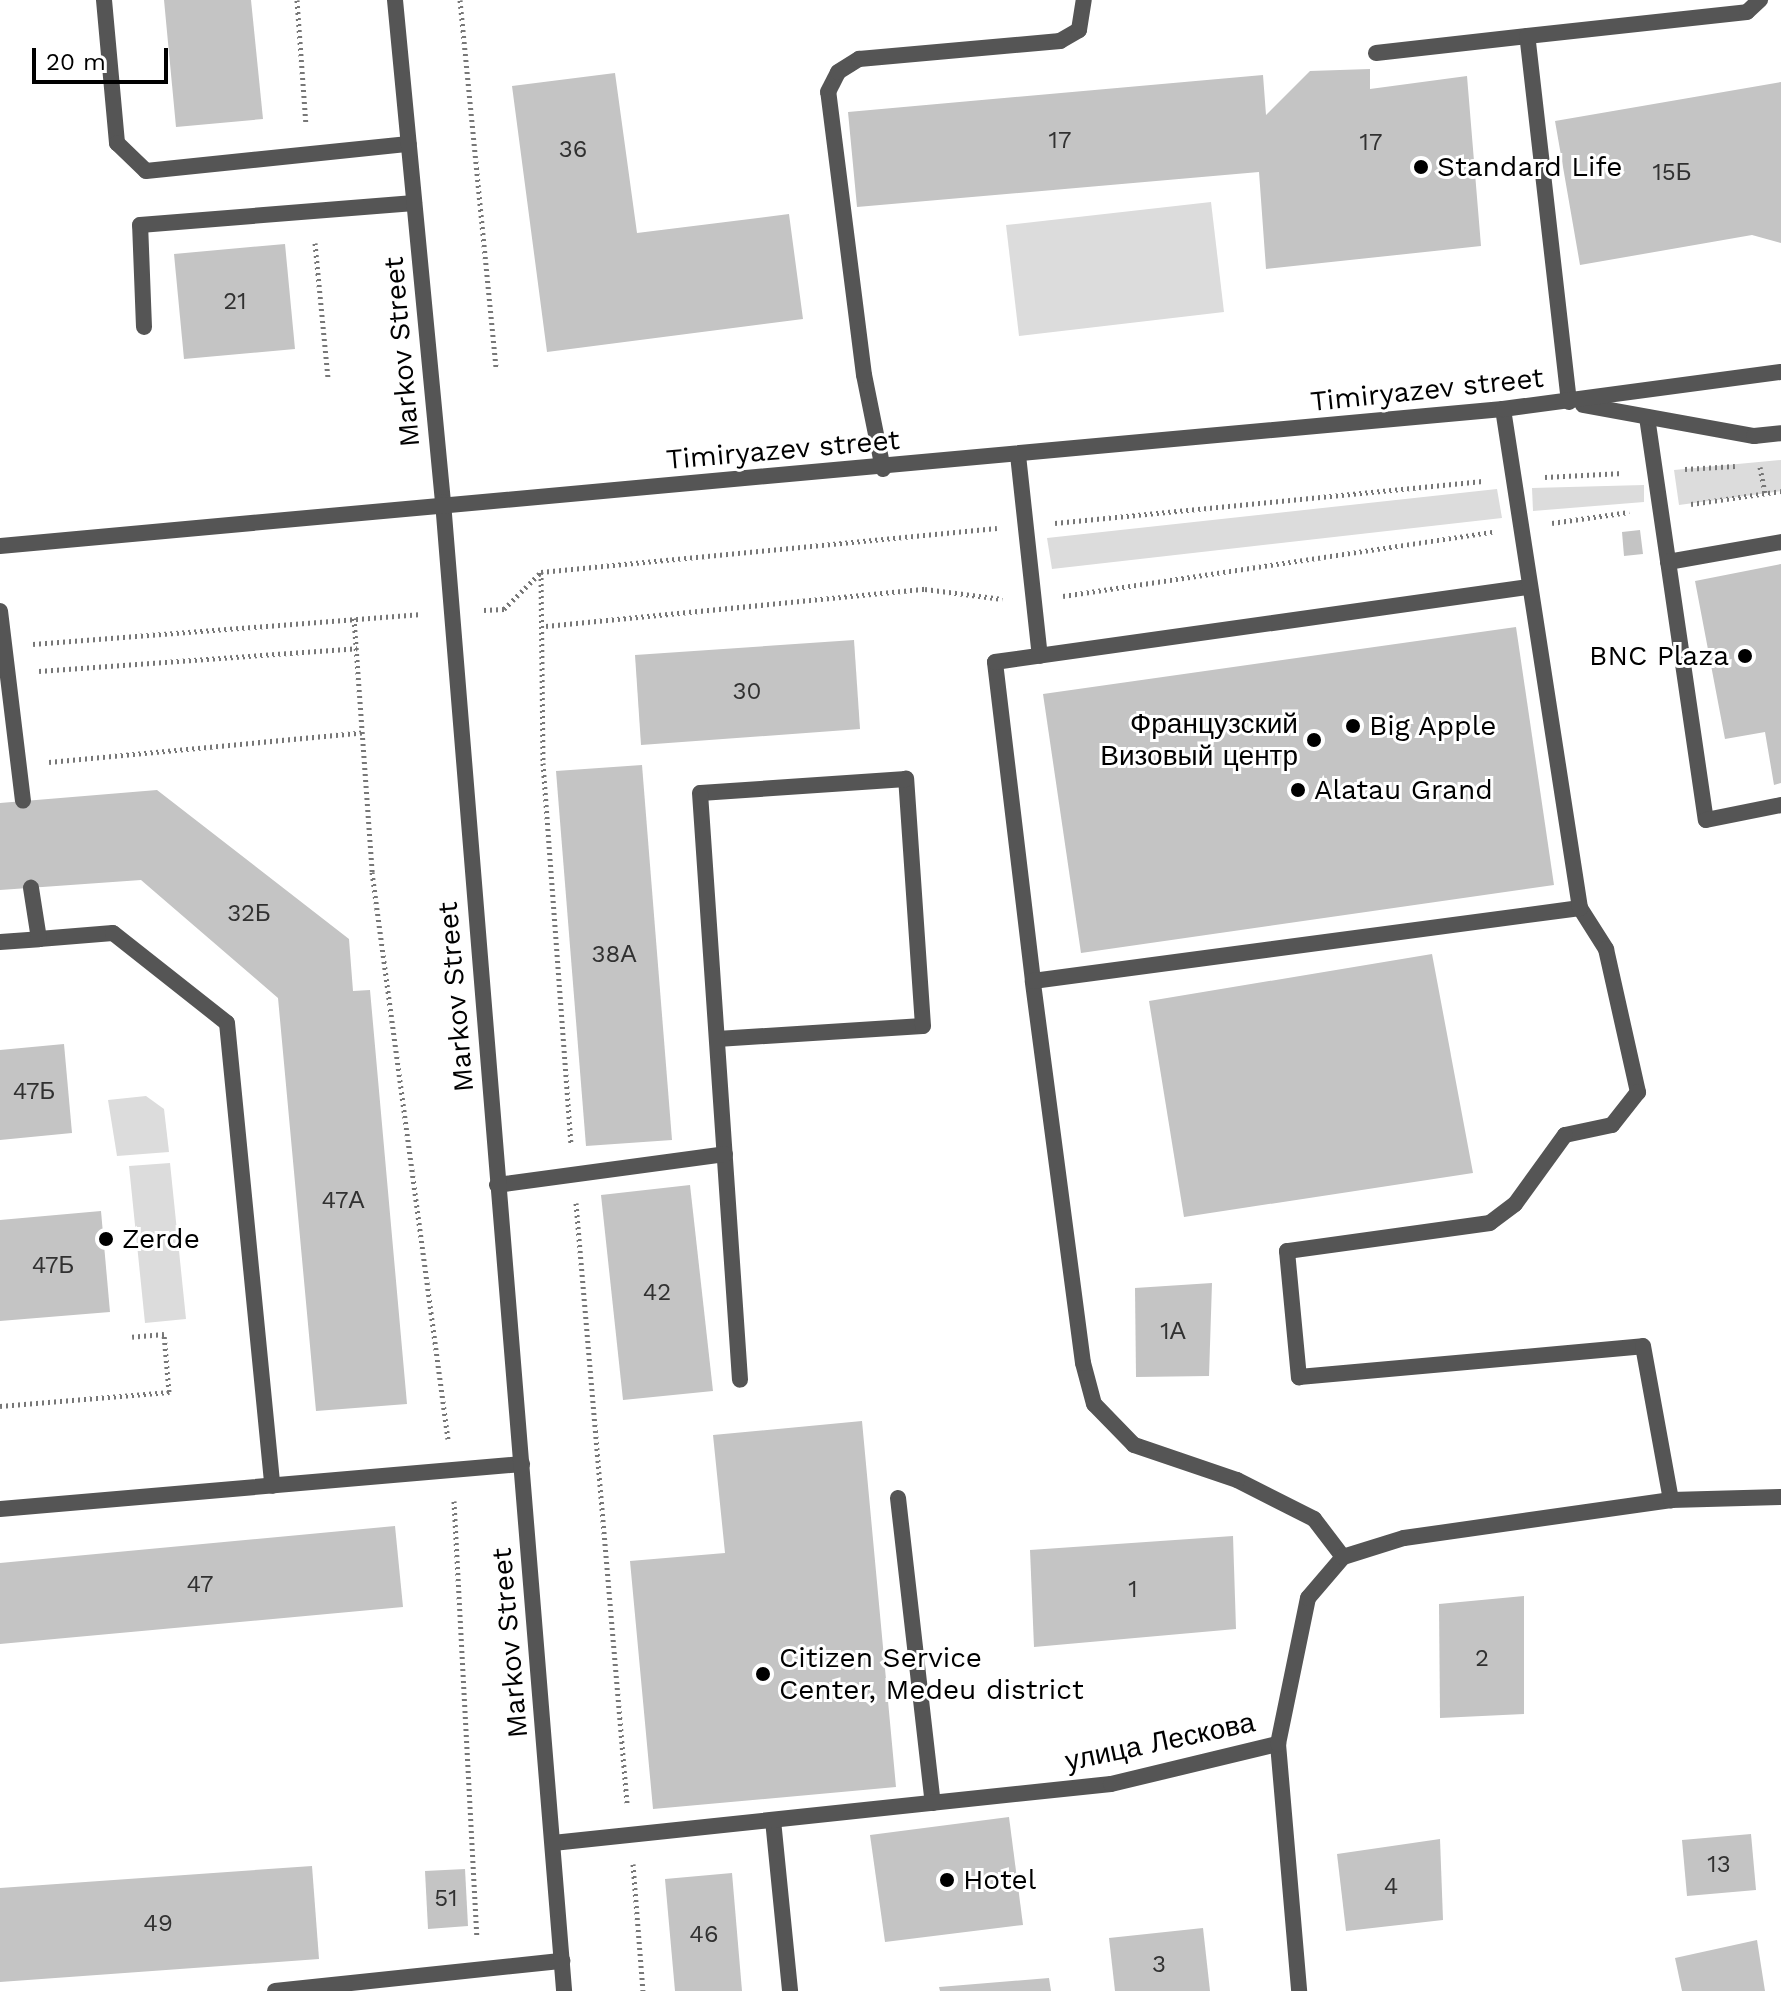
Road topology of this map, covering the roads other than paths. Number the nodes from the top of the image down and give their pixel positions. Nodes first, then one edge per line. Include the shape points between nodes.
1 (104, 0) edge
2 (395, 0) edge
3 (1084, 0) edge
4 (1760, 0) edge
5 (1527, 36) junction
6 (1376, 53) dead end
7 (409, 144) junction
8 (414, 203) junction
9 (144, 327) dead end
10 (1781, 372) edge
11 (1569, 402) junction
12 (1503, 409) junction
13 (1647, 417) junction
14 (1781, 433) edge
15 (1018, 455) junction
16 (883, 469) junction
17 (443, 502) junction
18 (1781, 542) edge
19 (0, 546) edge
20 (1668, 562) junction
21 (1528, 587) junction
22 (0, 611) edge
23 (1040, 656) junction
24 (23, 801) dead end
25 (1781, 805) edge
26 (31, 888) dead end
27 (1580, 908) junction
28 (39, 939) junction
29 (0, 942) edge
30 (1033, 981) junction
31 (717, 1039) junction
32 (725, 1154) junction
33 (497, 1185) junction
34 (740, 1380) dead end
35 (522, 1464) junction
36 (272, 1486) junction
37 (1781, 1497) edge
38 (898, 1498) dead end
39 (1671, 1500) junction
40 (0, 1509) edge
41 (1343, 1557) junction
42 (1278, 1744) junction
43 (933, 1803) junction
44 (773, 1820) junction
45 (553, 1843) junction
46 (562, 1961) junction
47 (275, 1991) edge
48 (564, 1991) edge
49 (790, 1991) edge
50 (1299, 1991) edge

1 - 7 street via 117,143 146,171
2 - 7 street, Markov Street
3 - 16 street via 1079,30 1060,41 859,59 838,72 828,92 864,375
4 - 5 street via 1747,12
5 - 6 street
5 - 11 street
7 - 8 street, Markov Street
8 - 9 street via 140,225
8 - 17 street, Markov Street
10 - 11 street, Timiryazev street
11 - 12 street, Timiryazev street
11 - 13 street, Timiryazev street
12 - 15 street, Timiryazev street
12 - 21 street
13 - 14 street, Timiryazev street via 1754,436
13 - 20 street
15 - 16 street, Timiryazev street
15 - 23 street
16 - 17 street, Timiryazev street
17 - 19 street, Timiryazev street
17 - 33 street, Markov Street
18 - 20 street
20 - 25 street via 1706,820
21 - 23 street
21 - 27 street
22 - 24 street
23 - 30 street via 995,662
26 - 28 street
27 - 30 street
27 - 39 street via 1606,949 1638,1092 1612,1125 1565,1135 1515,1204 1490,1223 1287,1251 1299,1377 1643,1346
28 - 29 street
28 - 36 street via 113,933 227,1023
30 - 41 street via 1083,1363 1094,1404 1134,1445 1237,1480 1314,1519
31 - 31 street via 700,793 906,779 923,1026
31 - 32 street
32 - 33 street
32 - 34 street
33 - 35 street, Markov Street
35 - 36 street
35 - 45 street, Markov Street
36 - 40 street
37 - 39 street
38 - 43 street
39 - 41 street via 1404,1538
41 - 42 street, улица Лескова via 1308,1598
42 - 43 street, улица Лескова via 1111,1784
42 - 50 street
43 - 44 street, улица Лескова
44 - 45 street, улица Лескова
44 - 49 street
45 - 46 street, Markov Street
46 - 47 street
46 - 48 street, Markov Street

